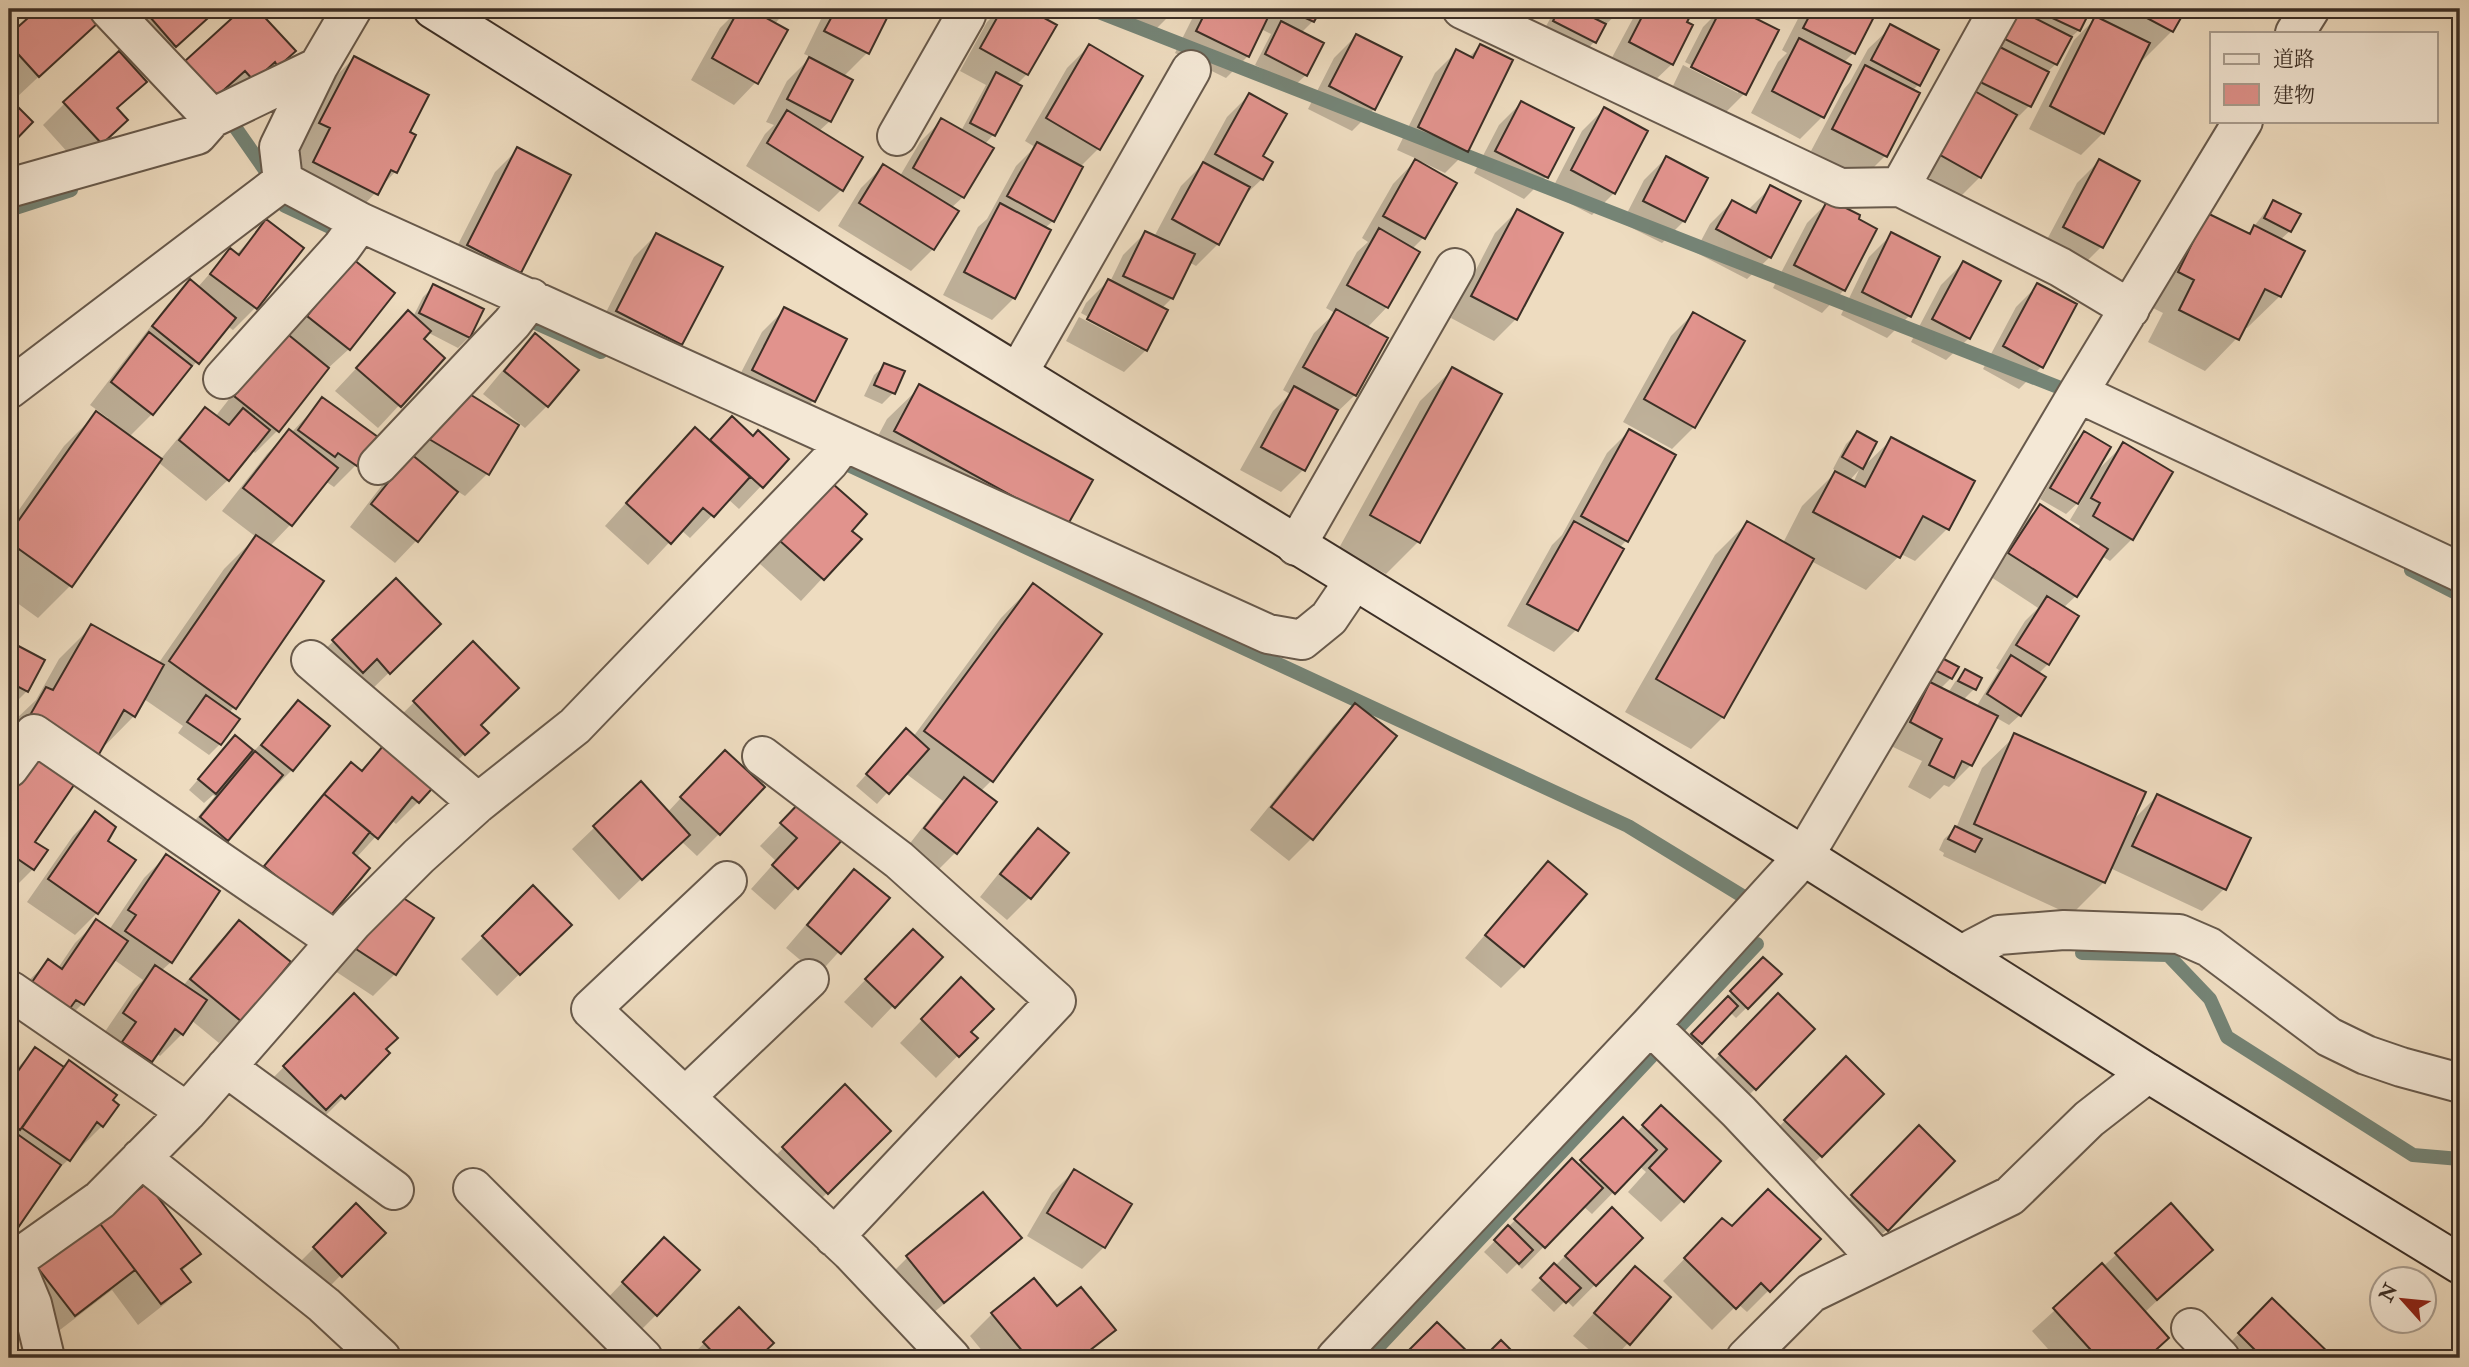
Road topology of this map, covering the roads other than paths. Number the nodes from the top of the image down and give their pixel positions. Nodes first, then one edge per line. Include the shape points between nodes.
1 (109, 9) edge
2 (352, 9) edge
3 (433, 9) edge
4 (963, 9) edge
5 (1462, 9) edge
6 (1999, 9) edge
7 (2310, 9) edge
8 (2296, 32) edge
9 (318, 67) junction
10 (1191, 70) dead end
11 (212, 118) junction
12 (2242, 122) edge
13 (897, 136) dead end
14 (283, 181) junction
15 (1900, 187) junction
16 (9, 188) edge
17 (352, 233) junction
18 (1455, 268) dead end
19 (2130, 309) junction
20 (522, 310) junction
21 (1018, 373) junction
22 (223, 379) dead end
23 (9, 388) edge
24 (2078, 393) junction
25 (837, 452) junction
26 (378, 465) dead end
27 (1296, 545) junction
28 (2460, 572) edge
29 (1354, 581) junction
30 (311, 660) dead end
31 (762, 756) dead end
32 (9, 768) edge
33 (478, 803) junction
34 (1804, 856) junction
35 (727, 881) dead end
36 (336, 941) junction
37 (1961, 955) junction
38 (809, 979) dead end
39 (11, 990) dead end
40 (1661, 1037) junction
41 (226, 1068) junction
42 (2148, 1073) junction
43 (2460, 1083) edge
44 (685, 1097) junction
45 (187, 1112) junction
46 (141, 1158) junction
47 (473, 1188) dead end
48 (394, 1190) dead end
49 (834, 1237) junction
50 (12, 1259) edge
51 (1877, 1260) junction
52 (2460, 1264) edge
53 (2191, 1328) dead end
54 (45, 1358) edge
55 (381, 1358) edge
56 (643, 1358) edge
57 (951, 1358) edge
58 (1336, 1358) edge
59 (1746, 1358) edge
60 (2220, 1358) edge

1 - 11 street
2 - 9 street
3 - 21 street
4 - 13 street via 966,15
5 - 15 street via 1840,188
6 - 15 street
7 - 8 street
9 - 11 street
9 - 14 street via 279,147
10 - 21 street
11 - 16 street via 197,135
12 - 19 street
14 - 17 street
14 - 23 street
15 - 19 street via 2060,267
17 - 20 street
17 - 22 street
18 - 27 street
19 - 24 street
20 - 25 street
20 - 26 street
21 - 27 street
24 - 28 street
24 - 34 street
25 - 29 street via 1268,634 1302,640 1329,618
25 - 33 street via 575,726
27 - 29 street
29 - 34 street
30 - 33 street
31 - 49 street via 899,860 1056,1001
32 - 36 street via 34,734
33 - 36 street
34 - 37 street
34 - 40 street
35 - 44 street via 591,1009
36 - 41 street
37 - 42 street
37 - 43 street via 1999,935 2064,930 2179,934 2209,947 2329,1038 2366,1055
38 - 44 street
39 - 45 street
40 - 51 street via 1739,1112
40 - 58 street
41 - 45 street
41 - 48 street
42 - 51 street via 2089,1119 2010,1196
42 - 52 street
44 - 49 street
45 - 46 street
46 - 50 street via 100,1200
46 - 55 street via 324,1305
47 - 56 street
49 - 57 street
50 - 54 street via 32,1304
51 - 59 street via 1811,1293
53 - 60 street

